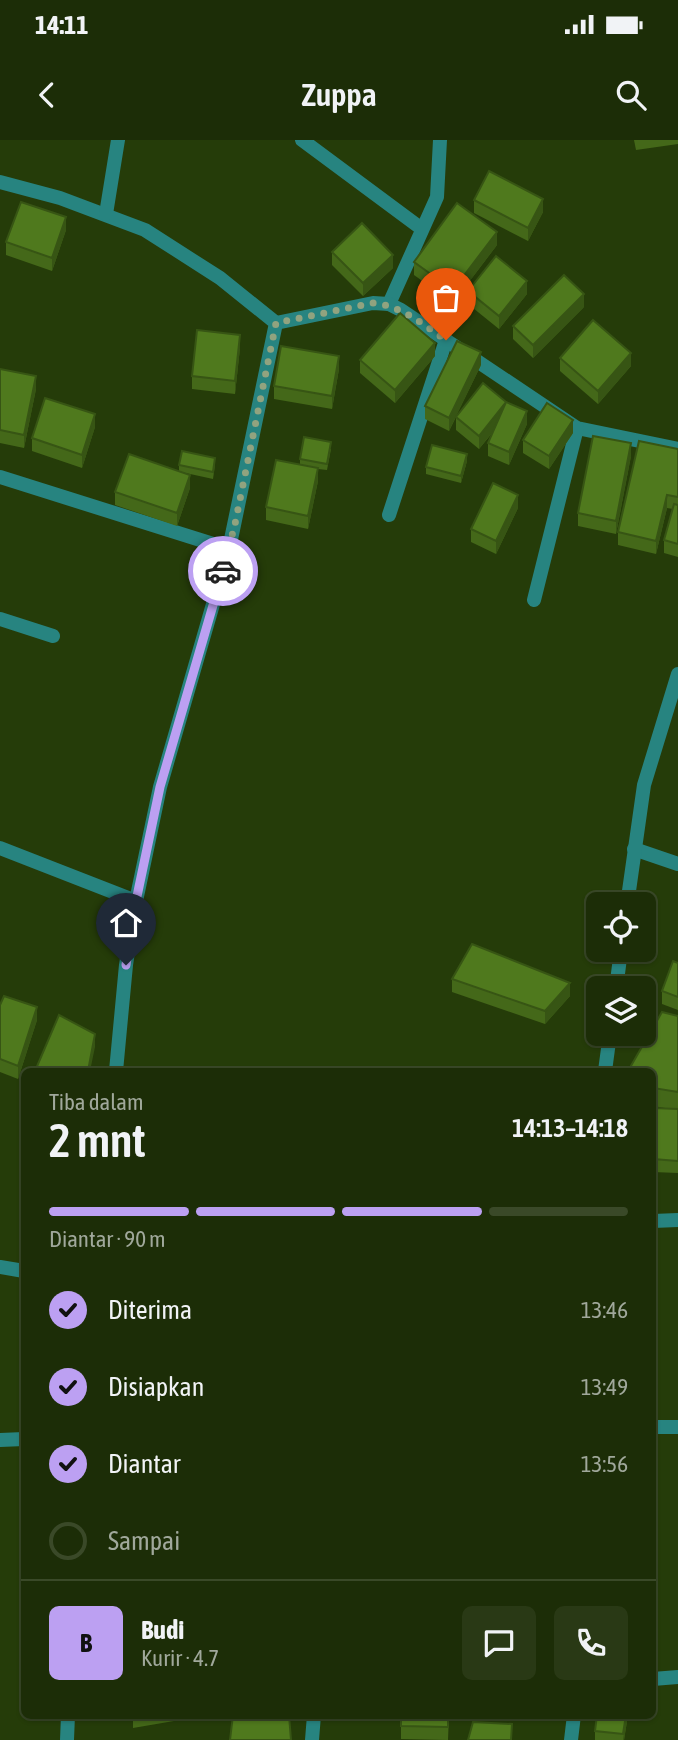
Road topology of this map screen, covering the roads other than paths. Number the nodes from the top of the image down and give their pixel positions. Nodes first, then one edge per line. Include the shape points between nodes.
1 (118, 140) edge
2 (302, 140) edge
3 (440, 140) edge
4 (0, 182) edge
5 (106, 214) junction
6 (422, 229) junction
7 (389, 304) junction
8 (276, 323) junction
9 (446, 340) junction
10 (577, 428) junction
11 (678, 449) edge
12 (0, 477) edge
13 (389, 515) dead end
14 (229, 550) junction
15 (534, 600) dead end
16 (0, 620) edge
17 (53, 636) dead end
18 (678, 674) edge
19 (0, 848) edge
20 (634, 849) junction
21 (678, 864) edge
22 (629, 892) edge
23 (136, 901) junction
24 (608, 1046) edge
25 (116, 1068) edge
26 (605, 1068) edge
27 (678, 1220) edge
28 (656, 1221) edge
29 (0, 1267) edge
30 (21, 1270) edge
31 (656, 1427) edge
32 (678, 1427) edge
33 (21, 1439) edge
34 (0, 1440) edge
35 (678, 1677) edge
36 (656, 1679) edge
37 (68, 1719) edge
38 (314, 1719) edge
39 (574, 1719) edge
40 (67, 1740) edge
41 (312, 1740) edge
42 (571, 1740) edge

1 - 5 street
2 - 6 street
3 - 6 street via 438,197
4 - 5 street
5 - 8 street via 145,230 220,278
6 - 7 street
7 - 8 street via 373,303
7 - 9 street
8 - 14 street
9 - 10 street
9 - 13 street
10 - 11 street
10 - 15 street
12 - 14 street
14 - 23 street via 160,787
16 - 17 street
18 - 20 street via 644,785
19 - 23 street
20 - 21 street
20 - 22 street
23 - 25 street
24 - 26 street
27 - 28 street
29 - 30 street
31 - 32 street
33 - 34 street
35 - 36 street
37 - 40 street
38 - 41 street
39 - 42 street

